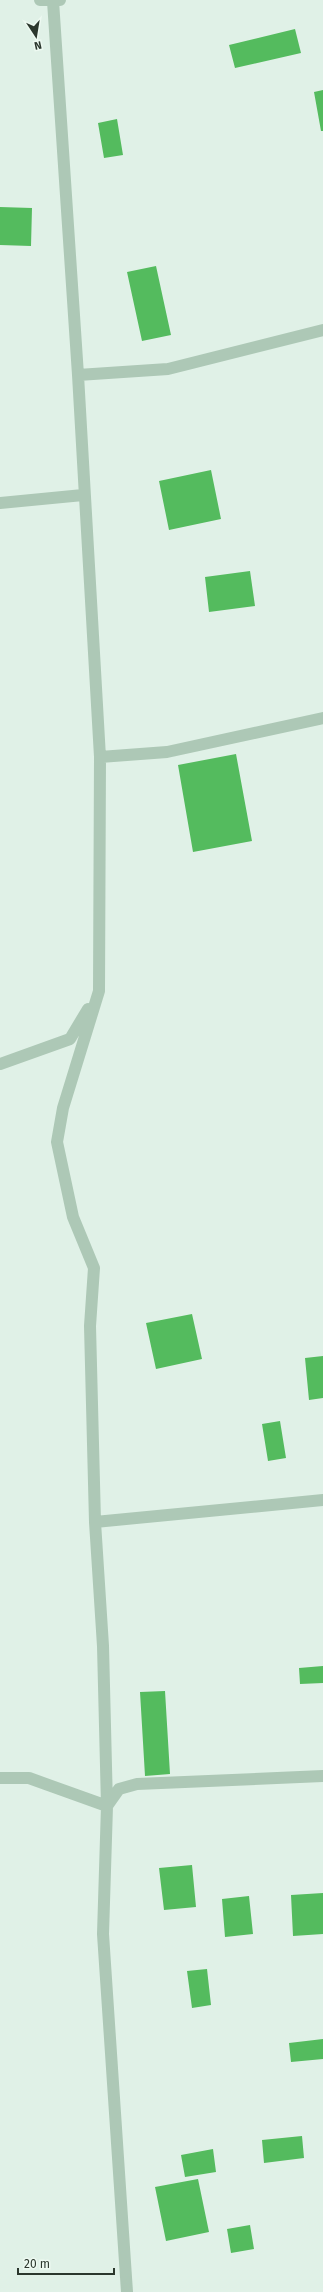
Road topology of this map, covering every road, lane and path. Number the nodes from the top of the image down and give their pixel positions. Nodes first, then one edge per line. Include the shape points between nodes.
1 (40, 0) edge
2 (57, 0) edge
3 (323, 330) edge
4 (78, 375) junction
5 (83, 495) junction
6 (0, 503) edge
7 (323, 718) edge
8 (100, 757) junction
9 (99, 991) junction
10 (0, 1064) edge
11 (323, 1500) edge
12 (95, 1522) junction
13 (323, 1776) edge
14 (0, 1778) edge
15 (107, 1806) junction
16 (127, 2292) edge

1 - 2 street
2 - 4 street
3 - 4 street via 168,369
4 - 5 street
5 - 6 street
5 - 8 street
7 - 8 street via 167,752
8 - 9 street
9 - 10 street via 70,1039
9 - 12 street via 63,1108 56,1142 73,1217 94,1268 90,1326
11 - 12 street
12 - 15 street via 103,1646
13 - 15 street via 137,1784 119,1789
14 - 15 street via 29,1778
15 - 16 street via 103,1934

